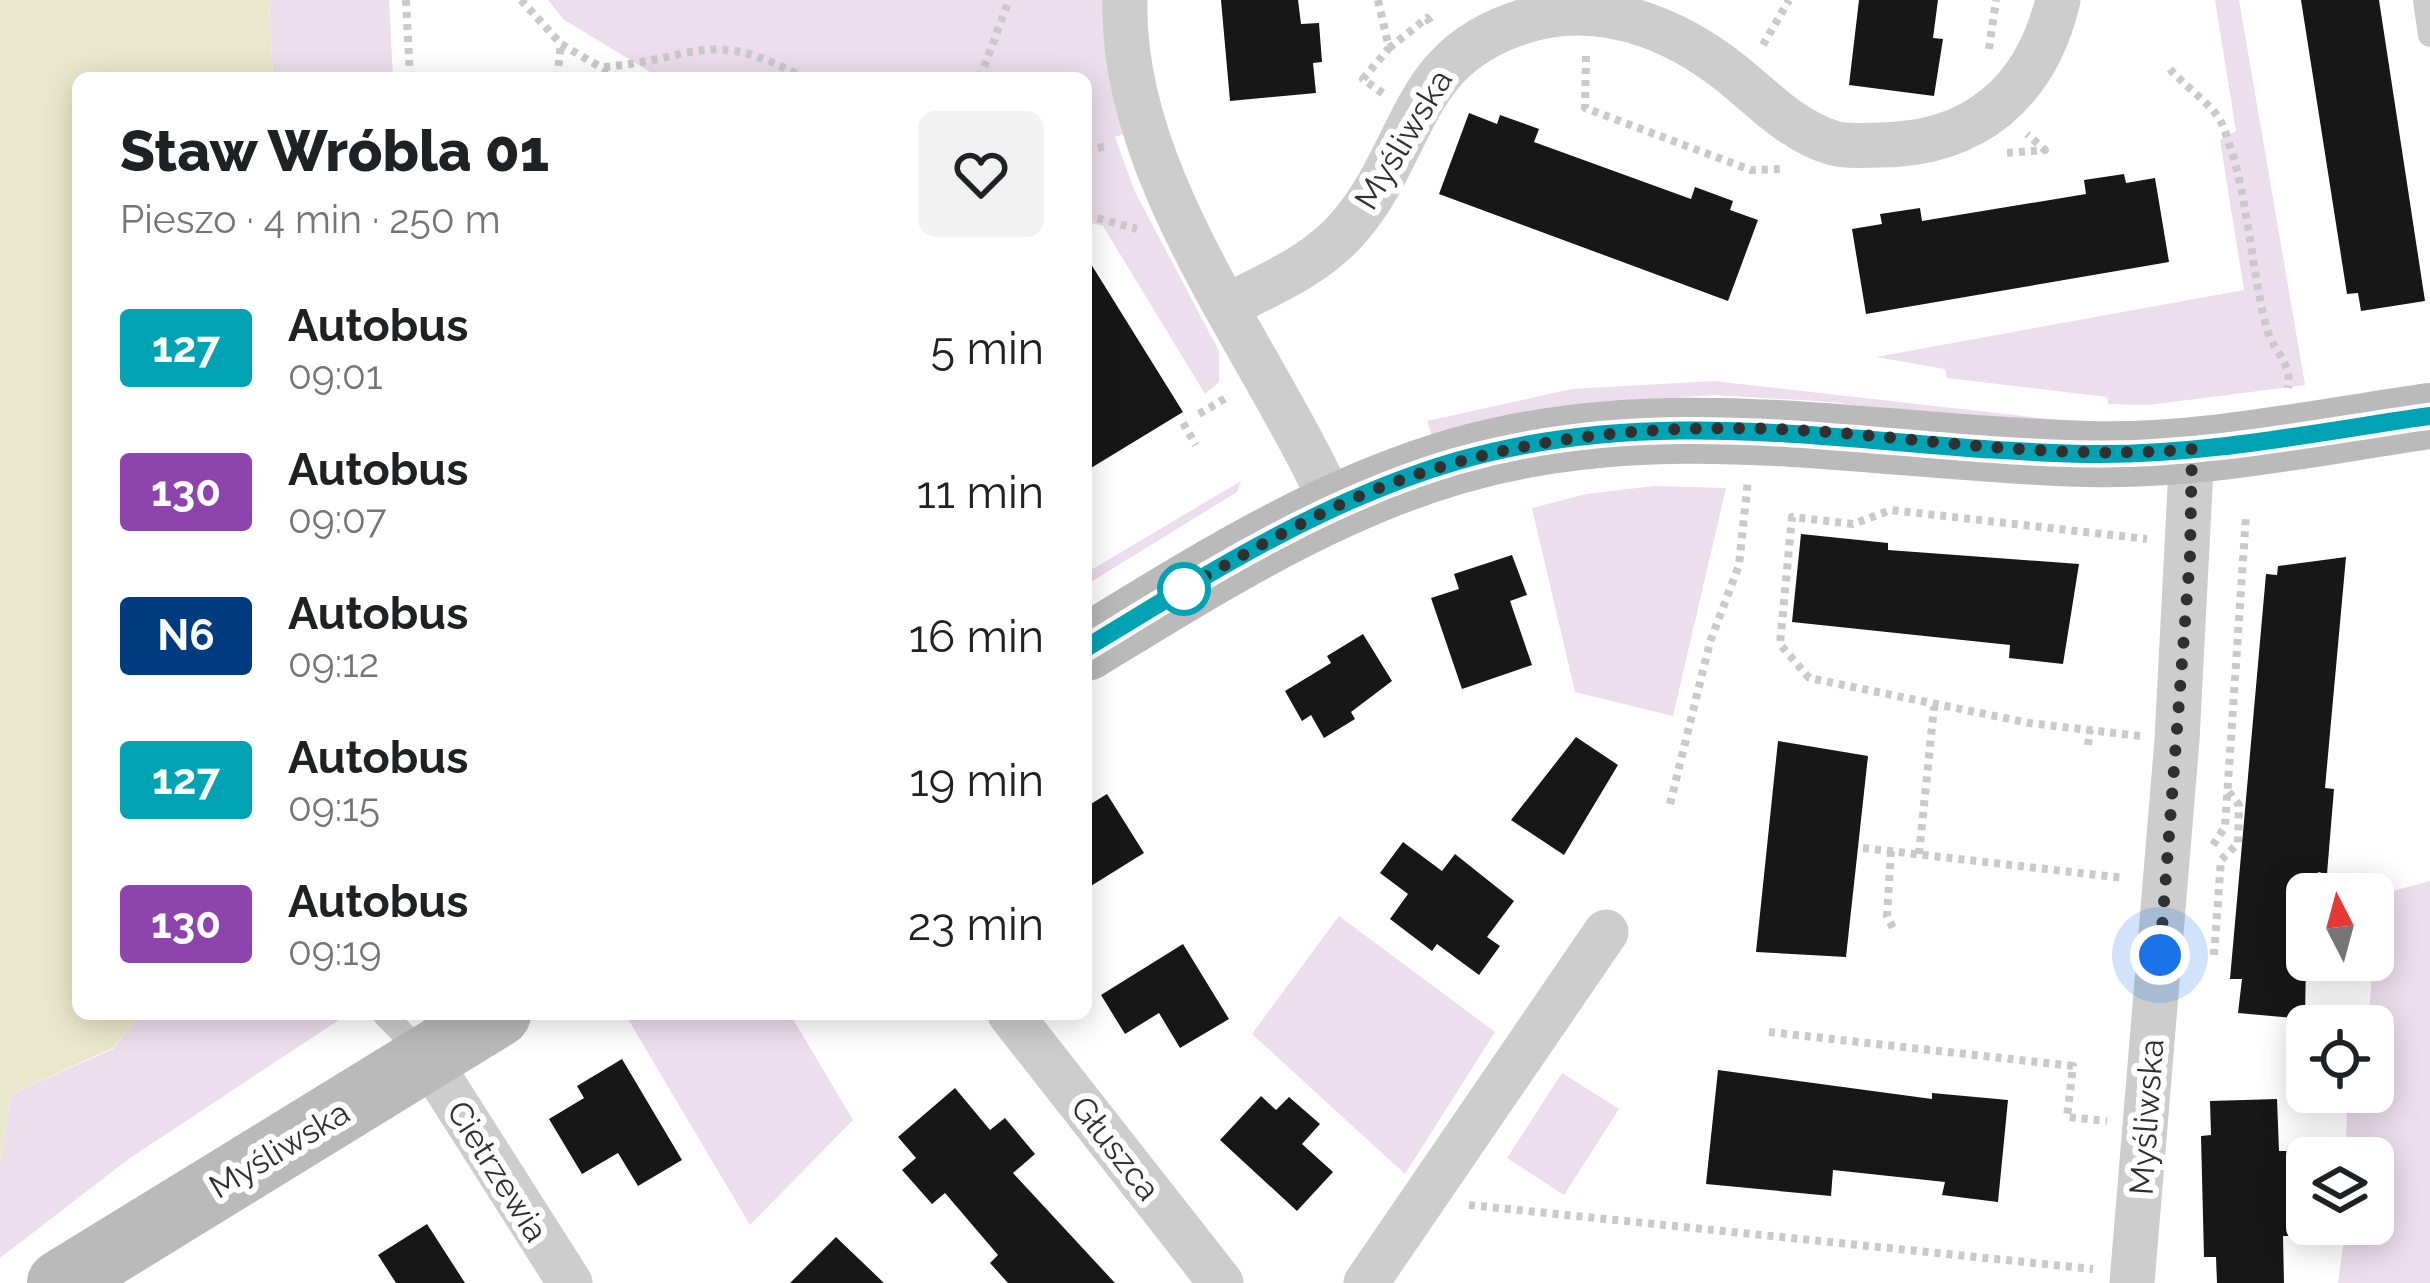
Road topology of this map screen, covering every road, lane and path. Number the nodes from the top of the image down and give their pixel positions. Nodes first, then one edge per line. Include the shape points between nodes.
1 (406, 0) edge
2 (521, 0) edge
3 (1009, 0) edge
4 (1126, 0) edge
5 (2059, 0) edge
6 (2425, 0) edge
7 (2430, 35) edge
8 (561, 44) junction
9 (604, 67) junction
10 (2170, 69) dead end
11 (410, 72) edge
12 (558, 72) edge
13 (611, 72) edge
14 (793, 72) edge
15 (982, 72) edge
16 (1092, 216) edge
17 (1145, 232) dead end
18 (1229, 305) junction
19 (1244, 387) dead end
20 (2286, 398) dead end
21 (1199, 414) dead end
22 (2430, 416) edge
23 (1183, 423) dead end
24 (1196, 445) dead end
25 (2192, 449) junction
26 (1747, 490) dead end
27 (1334, 508) junction
28 (2246, 516) dead end
29 (2167, 541) dead end
30 (1092, 644) edge
31 (1934, 706) junction
32 (2090, 730) junction
33 (2153, 737) dead end
34 (2088, 746) dead end
35 (2228, 790) junction
36 (1670, 804) dead end
37 (2212, 846) dead end
38 (1863, 848) dead end
39 (1891, 851) junction
40 (1919, 854) junction
41 (2141, 880) dead end
42 (1606, 932) dead end
43 (1895, 932) dead end
44 (2214, 956) dead end
45 (473, 1020) edge
46 (1015, 1020) edge
47 (1769, 1032) dead end
48 (405, 1036) edge
49 (2120, 1123) dead end
50 (1430, 1189) junction
51 (2117, 1276) edge
52 (60, 1283) edge
53 (570, 1283) edge
54 (1222, 1283) edge
55 (1366, 1283) edge

1 - 11 path
2 - 8 path
3 - 15 path
4 - 18 street via 1135,91 1163,177
5 - 18 street, Myśliwska via 2042,52 1997,109 1942,136 1897,145 1837,145 1804,130 1662,27 1587,13 1536,18 1446,63 1350,226 1309,264
6 - 7 lane
8 - 9 path
8 - 12 path
9 - 13 path
9 - 14 path via 714,46
10 - 20 path via 2220,118 2254,285 2290,376
16 - 17 path
18 - 27 street
19 - 21 path
22 - 25 street
23 - 24 path
25 - 27 street via 2093,454 1772,429 1634,433 1459,460
25 - 51 street, Myśliwska via 2183,660
26 - 36 path via 1739,565 1710,642
27 - 30 street
28 - 35 path
29 - 31 path via 1892,510 1853,524 1792,517 1780,644 1790,659 1809,678
31 - 32 path
31 - 40 path
32 - 33 path
32 - 34 path
35 - 37 path via 2225,827
35 - 44 path via 2239,805 2238,844 2221,860
38 - 39 path
39 - 40 path
39 - 43 path via 1887,916
40 - 41 path
42 - 50 street
45 - 48 street, Myśliwska
46 - 54 street, Głuszca
47 - 49 path via 2073,1066 2068,1117
48 - 52 street, Myśliwska
48 - 53 street, Cietrzewia
50 - 51 path via 1449,1203
50 - 55 street

